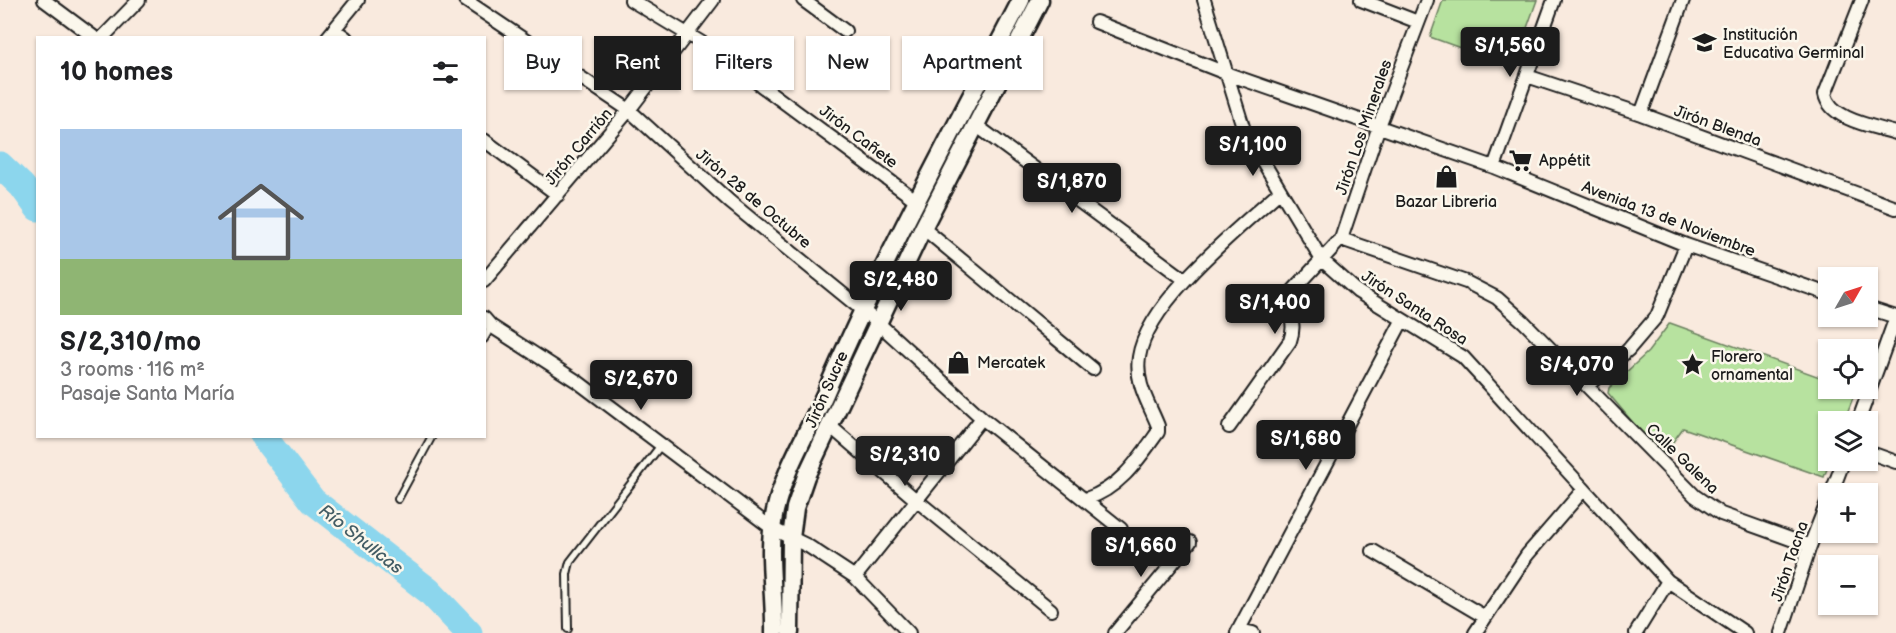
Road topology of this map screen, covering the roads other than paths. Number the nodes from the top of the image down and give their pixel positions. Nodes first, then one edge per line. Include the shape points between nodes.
1 (44, 0) edge
2 (139, 0) edge
3 (358, 0) edge
4 (465, 0) edge
5 (631, 0) edge
6 (713, 0) edge
7 (803, 0) edge
8 (1021, 0) edge
9 (1040, 0) edge
10 (1204, 0) edge
11 (1361, 0) edge
12 (1427, 0) edge
13 (1554, 0) edge
14 (1683, 0) edge
15 (1862, 0) edge
16 (1095, 22) dead end
17 (1418, 22) junction
18 (845, 31) dead end
19 (686, 32) junction
20 (331, 33) edge
21 (92, 36) edge
22 (104, 36) edge
23 (1228, 74) junction
24 (1527, 76) junction
25 (628, 110) junction
26 (1641, 114) junction
27 (977, 126) junction
28 (1379, 126) junction
29 (1896, 134) edge
30 (486, 141) edge
31 (1494, 167) junction
32 (1279, 192) junction
33 (558, 195) junction
34 (917, 201) junction
35 (1896, 208) edge
36 (923, 228) junction
37 (1341, 239) junction
38 (1686, 245) junction
39 (1322, 260) junction
40 (486, 279) edge
41 (1184, 279) junction
42 (1818, 291) edge
43 (861, 309) junction
44 (1878, 311) edge
45 (1896, 317) edge
46 (1402, 321) junction
47 (488, 322) edge
48 (877, 322) junction
49 (1092, 369) dead end
50 (1587, 386) junction
51 (1862, 411) edge
52 (982, 418) junction
53 (830, 426) junction
54 (1229, 427) dead end
55 (431, 438) edge
56 (661, 445) junction
57 (1878, 456) edge
58 (1896, 462) edge
59 (1584, 489) junction
60 (398, 499) dead end
61 (1086, 499) junction
62 (915, 500) junction
63 (1818, 526) edge
64 (773, 529) junction
65 (1121, 529) dead end
66 (791, 538) junction
67 (1190, 542) dead end
68 (1810, 546) junction
69 (1373, 551) dead end
70 (855, 577) junction
71 (1668, 580) junction
72 (1051, 610) dead end
73 (1485, 616) junction
74 (568, 629) dead end
75 (1238, 632) edge
76 (774, 633) edge
77 (790, 633) edge
78 (909, 633) edge
79 (1115, 633) edge
80 (1253, 633) edge
81 (1475, 633) edge
82 (1636, 633) edge
83 (1745, 633) edge
84 (1781, 633) edge

1 - 21 street
2 - 22 street
3 - 20 street
4 - 25 street, Jirón 28 de Octubre
5 - 19 street, Jirón Cañete
6 - 19 street, Jirón Carrión
7 - 18 street
8 - 34 street, Jirón Sucre
9 - 27 street, Jirón Sucre
10 - 23 street, Jirón Santa Rosa
11 - 17 street
12 - 17 street, Jirón Los Minerales
13 - 24 street
14 - 26 street
15 - 29 street via 1825,93 1827,104 1836,113
16 - 23 street, Avenida 13 de Noviembre
17 - 28 street, Jirón Los Minerales
19 - 25 street, Jirón Carrión
19 - 34 street, Jirón Cañete
23 - 28 street, Avenida 13 de Noviembre
23 - 32 street, Jirón Santa Rosa via 1244,130
24 - 26 street, Jirón Blenda
24 - 31 street
25 - 33 street, Jirón Carrión
25 - 43 street, Jirón 28 de Octubre via 730,202
26 - 35 street, Jirón Blenda
27 - 36 street, Jirón Sucre
27 - 41 street
28 - 31 street, Avenida 13 de Noviembre
28 - 37 street, Jirón Los Minerales
30 - 33 street
31 - 38 street, Avenida 13 de Noviembre
32 - 39 street, Jirón Santa Rosa
32 - 41 street
33 - 40 street, Jirón Carrión
34 - 43 street, Jirón Sucre
36 - 48 street, Jirón Sucre
36 - 49 street
37 - 39 street, Jirón Los Minerales
37 - 50 street, Calle Galena via 1466,282 1497,298
38 - 42 street, Avenida 13 de Noviembre
38 - 50 street via 1657,316 1628,350
39 - 46 street, Jirón Santa Rosa via 1358,292
39 - 54 street, Jirón Los Minerales via 1288,296 1294,326 1290,341
41 - 61 street via 1148,330 1138,358 1141,391 1158,432 1119,483
43 - 48 street, Jirón 28 de Octubre
43 - 64 street, Jirón Sucre via 789,472 775,510
44 - 45 street
45 - 51 street
46 - 59 street, Jirón Santa Rosa via 1463,357
46 - 75 street
47 - 56 street via 578,382
48 - 52 street, Jirón 28 de Octubre
48 - 53 street, Jirón Sucre
50 - 68 street, Calle Galena via 1711,508
52 - 61 street, Jirón 28 de Octubre
52 - 62 street
53 - 62 street
53 - 66 street, Jirón Sucre via 806,476 795,508
55 - 60 lane
56 - 64 street
56 - 74 lane via 570,562
57 - 58 street
59 - 71 street, Jirón Santa Rosa
59 - 73 street via 1527,555
61 - 65 street, Jirón 28 de Octubre
62 - 70 street
62 - 72 street
63 - 68 street, Jirón Tacna
64 - 66 street
64 - 76 street, Jirón Sucre via 770,565
66 - 70 street
66 - 77 street, Jirón Sucre
67 - 79 street
68 - 84 street, Jirón Tacna
69 - 73 street
70 - 78 street
71 - 82 street
71 - 83 street, Jirón Santa Rosa
73 - 81 street
75 - 80 street

